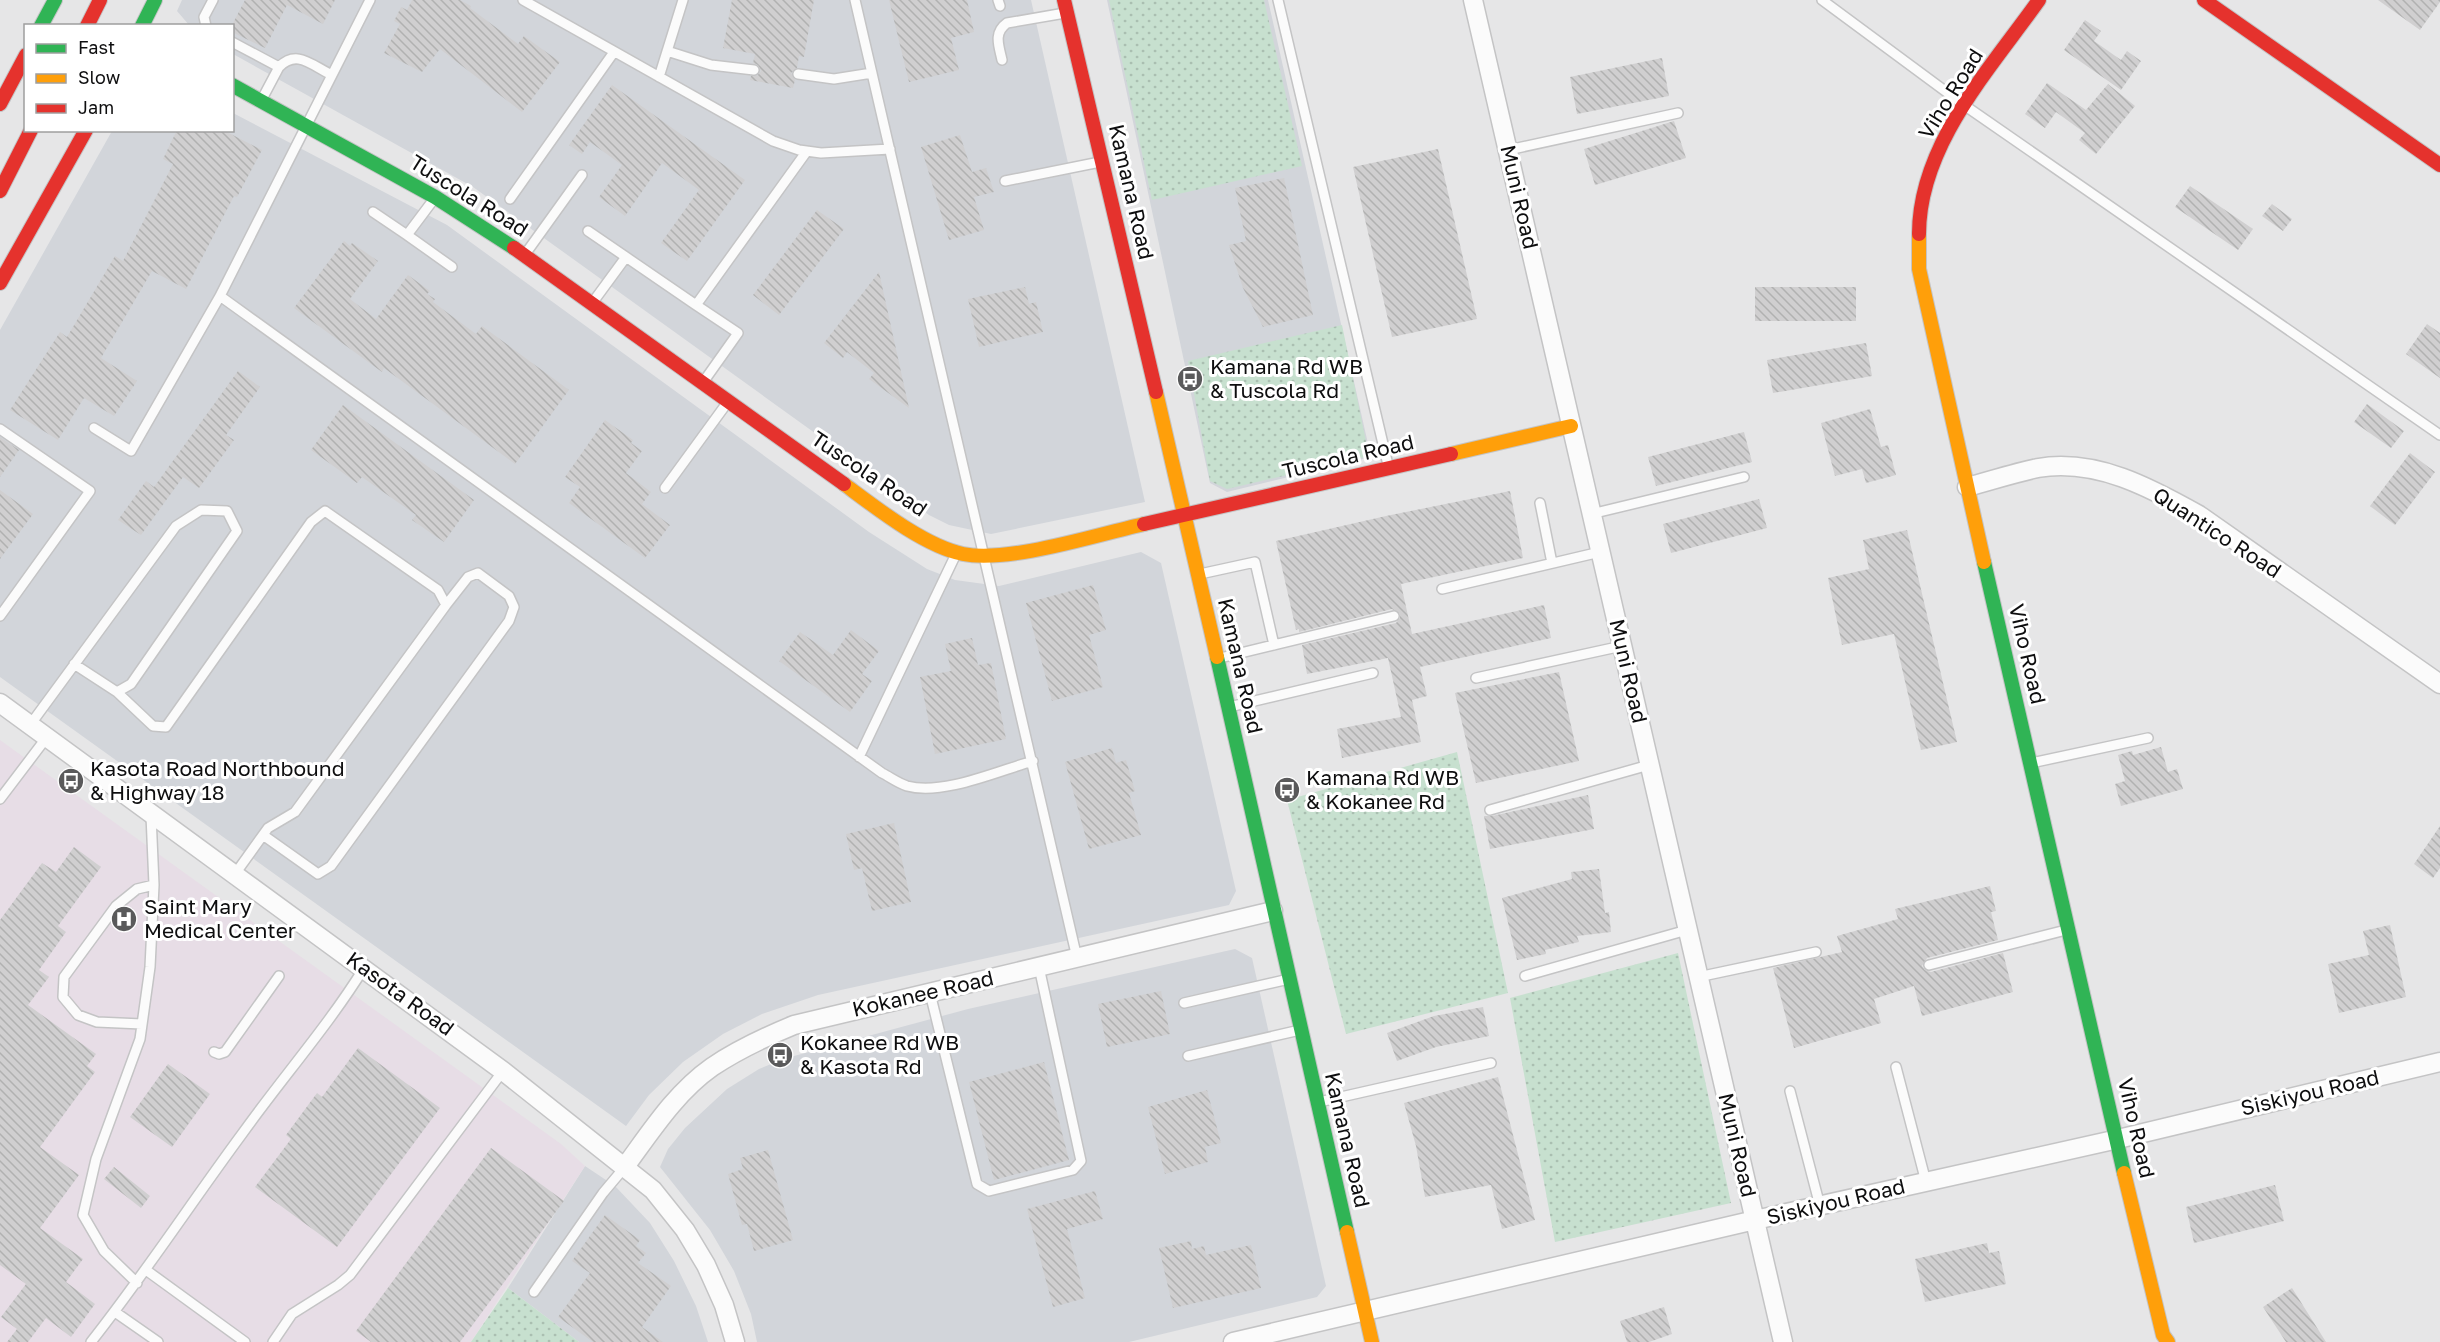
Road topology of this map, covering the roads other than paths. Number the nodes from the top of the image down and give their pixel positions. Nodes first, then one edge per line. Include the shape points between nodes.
1 (55, 0) edge
2 (100, 0) edge
3 (155, 0) edge
4 (213, 0) edge
5 (370, 0) edge
6 (523, 0) edge
7 (684, 0) edge
8 (855, 0) edge
9 (1278, 0) edge
10 (1473, 0) edge
11 (1822, 0) edge
12 (2039, 0) edge
13 (2205, 0) edge
14 (1066, 6) edge
15 (42, 24) edge
16 (88, 24) edge
17 (143, 24) edge
18 (206, 24) edge
19 (234, 43) edge
20 (667, 51) junction
21 (614, 52) junction
22 (24, 59) edge
23 (1002, 60) dead end
24 (279, 67) junction
25 (754, 70) dead end
26 (872, 73) junction
27 (332, 75) junction
28 (798, 75) dead end
29 (659, 77) junction
30 (234, 87) edge
31 (261, 100) junction
32 (0, 104) edge
33 (1964, 105) junction
34 (1678, 113) dead end
35 (306, 125) junction
36 (30, 132) edge
37 (85, 132) edge
38 (890, 149) junction
39 (1508, 150) junction
40 (807, 151) junction
41 (1102, 161) junction
42 (2440, 165) edge
43 (582, 175) dead end
44 (1005, 181) dead end
45 (0, 191) edge
46 (435, 197) junction
47 (510, 199) dead end
48 (373, 212) dead end
49 (588, 231) dead end
50 (407, 235) junction
51 (524, 255) junction
52 (626, 257) junction
53 (452, 267) dead end
54 (0, 284) edge
55 (220, 296) junction
56 (592, 303) junction
57 (696, 305) junction
58 (703, 383) junction
59 (728, 401) junction
60 (1571, 426) junction
61 (94, 428) dead end
62 (0, 429) edge
63 (2440, 435) edge
64 (1389, 469) junction
65 (1744, 477) dead end
66 (1967, 487) junction
67 (665, 488) dead end
68 (1540, 503) dead end
69 (1591, 514) junction
70 (1186, 516) junction
71 (957, 552) junction
72 (1600, 552) junction
73 (986, 555) junction
74 (1552, 563) junction
75 (1198, 574) junction
76 (1442, 589) dead end
77 (446, 605) junction
78 (0, 616) edge
79 (1394, 616) dead end
80 (1274, 645) junction
81 (1622, 646) junction
82 (1217, 659) junction
83 (74, 664) junction
84 (1373, 673) dead end
85 (1476, 678) dead end
86 (2440, 684) edge
87 (117, 692) junction
88 (0, 703) edge
89 (1228, 707) junction
90 (30, 724) junction
91 (47, 737) junction
92 (2148, 738) dead end
93 (859, 758) junction
94 (1033, 761) junction
95 (2031, 763) junction
96 (1649, 765) junction
97 (0, 799) edge
98 (1490, 810) dead end
99 (151, 812) junction
100 (263, 835) junction
101 (235, 874) junction
102 (154, 885) junction
103 (1273, 911) junction
104 (2069, 929) junction
105 (1687, 930) junction
106 (1816, 952) dead end
107 (1077, 958) junction
108 (1929, 965) dead end
109 (1039, 967) junction
110 (364, 968) junction
111 (1525, 975) dead end
112 (279, 976) dead end
113 (1698, 976) junction
114 (1289, 979) junction
115 (930, 993) junction
116 (1184, 1003) dead end
117 (142, 1024) junction
118 (1300, 1030) junction
119 (214, 1052) dead end
120 (1188, 1056) dead end
121 (2440, 1062) edge
122 (1491, 1063) dead end
123 (1896, 1066) dead end
124 (503, 1071) junction
125 (1790, 1091) dead end
126 (1317, 1103) junction
127 (2118, 1139) junction
128 (624, 1168) junction
129 (1926, 1182) junction
130 (1820, 1206) junction
131 (1755, 1220) junction
132 (146, 1270) junction
133 (137, 1283) junction
134 (534, 1292) dead end
135 (115, 1311) junction
136 (1365, 1313) junction
137 (91, 1342) edge
138 (158, 1342) edge
139 (245, 1342) edge
140 (273, 1342) edge
141 (735, 1342) edge
142 (1233, 1342) edge
143 (1372, 1342) edge
144 (1783, 1342) edge
145 (2168, 1342) edge

1 - 15 street
2 - 16 street
3 - 17 street
4 - 18 lane via 204,17
5 - 27 lane
6 - 21 lane
7 - 20 lane
8 - 26 lane
9 - 64 lane
10 - 39 street, Muni Road
11 - 33 lane
12 - 33 street, Viho Road
13 - 42 street
14 - 23 lane via 1000,28 997,36
14 - 41 street, Kamana Road
19 - 24 lane
20 - 25 lane via 711,64
20 - 29 lane
21 - 29 lane
21 - 47 lane
22 - 32 street
24 - 27 lane via 287,58 295,57
24 - 31 lane
26 - 28 lane via 834,79
26 - 38 lane
27 - 35 lane
29 - 40 lane via 773,141
30 - 31 street, Tuscola Road
31 - 35 street, Tuscola Road
33 - 63 lane
33 - 66 street, Viho Road via 1936,156 1918,212 1919,269
34 - 39 lane
35 - 46 street, Tuscola Road
35 - 55 lane
36 - 45 street
37 - 54 street
38 - 40 lane
38 - 73 lane
39 - 60 street, Muni Road
40 - 57 lane
41 - 44 lane
41 - 70 street, Kamana Road
43 - 51 lane
46 - 50 lane
46 - 51 street, Tuscola Road
48 - 50 lane
49 - 52 lane
50 - 53 lane
51 - 56 street, Tuscola Road
52 - 56 lane
52 - 57 lane
55 - 61 lane via 130,451
55 - 93 lane
56 - 58 street, Tuscola Road
57 - 58 lane via 738,333
58 - 59 street, Tuscola Road
59 - 67 lane
59 - 71 street, Tuscola Road via 885,514
60 - 64 street, Tuscola Road
60 - 69 street, Muni Road
62 - 78 lane via 90,491
64 - 70 street, Tuscola Road
65 - 69 lane
66 - 86 street, Quantico Road via 2040,468 2080,468 2123,477 2199,516
66 - 95 street, Viho Road
68 - 74 lane
69 - 72 street, Muni Road
70 - 73 street, Tuscola Road via 1017,553
70 - 75 street, Kamana Road
71 - 73 street, Tuscola Road
71 - 93 lane
72 - 74 lane
72 - 81 street, Muni Road
73 - 94 lane
74 - 76 lane
75 - 80 lane via 1255,562
75 - 82 street, Kamana Road
77 - 87 lane via 438,590 325,511 310,522 166,727 153,726
77 - 100 lane via 295,812
77 - 100 lane via 468,577 478,573 509,596 514,607 509,621 331,866 318,874
79 - 80 lane
80 - 82 lane
81 - 85 lane
81 - 96 street, Muni Road
82 - 89 street, Kamana Road
83 - 87 lane
83 - 87 lane via 176,526 201,510 227,511 237,531 131,684
83 - 90 lane
84 - 89 lane
88 - 90 street, Kasota Road
89 - 103 street, Kamana Road
90 - 91 street, Kasota Road
91 - 97 lane
91 - 99 street, Kasota Road
92 - 95 lane
93 - 94 lane via 889,777 917,787 952,785
94 - 107 lane
95 - 104 street, Viho Road
96 - 98 lane
96 - 105 street, Muni Road
99 - 101 street, Kasota Road
99 - 102 lane
100 - 101 lane
101 - 110 street, Kasota Road
102 - 117 lane via 150,967
102 - 117 lane via 137,889 117,906 63,977 63,997 78,1015 97,1022
103 - 107 street, Kokanee Road
103 - 114 street, Kamana Road
104 - 108 lane
104 - 127 street, Viho Road
105 - 111 lane
105 - 113 street, Muni Road
106 - 113 lane
107 - 109 street, Kokanee Road
109 - 115 street, Kokanee Road
109 - 115 lane via 1081,1161 1073,1170 989,1191 977,1184
110 - 124 street, Kasota Road
110 - 132 lane via 339,1008 242,1134
112 - 119 lane via 225,1052
113 - 131 street, Muni Road
114 - 116 lane
114 - 118 street, Kamana Road
115 - 128 street, Kokanee Road via 794,1025 750,1044 710,1068 666,1110
117 - 133 lane via 96,1159 83,1215 104,1251
118 - 120 lane
118 - 126 street, Kamana Road
121 - 127 street, Siskiyou Road
122 - 126 lane
123 - 129 lane
124 - 128 street, Kasota Road
124 - 140 lane via 350,1275 292,1314
125 - 130 lane
126 - 136 street, Kamana Road
127 - 129 street, Siskiyou Road
127 - 145 street, Viho Road via 2149,1282
128 - 134 lane
128 - 141 street, Kasota Road via 653,1190 685,1230 724,1305
129 - 130 street, Siskiyou Road
130 - 131 street, Siskiyou Road
131 - 136 street, Siskiyou Road
131 - 144 street, Muni Road
132 - 133 lane
132 - 139 lane
133 - 135 lane
135 - 137 lane
135 - 138 lane
136 - 142 street, Siskiyou Road
136 - 143 street, Kamana Road

